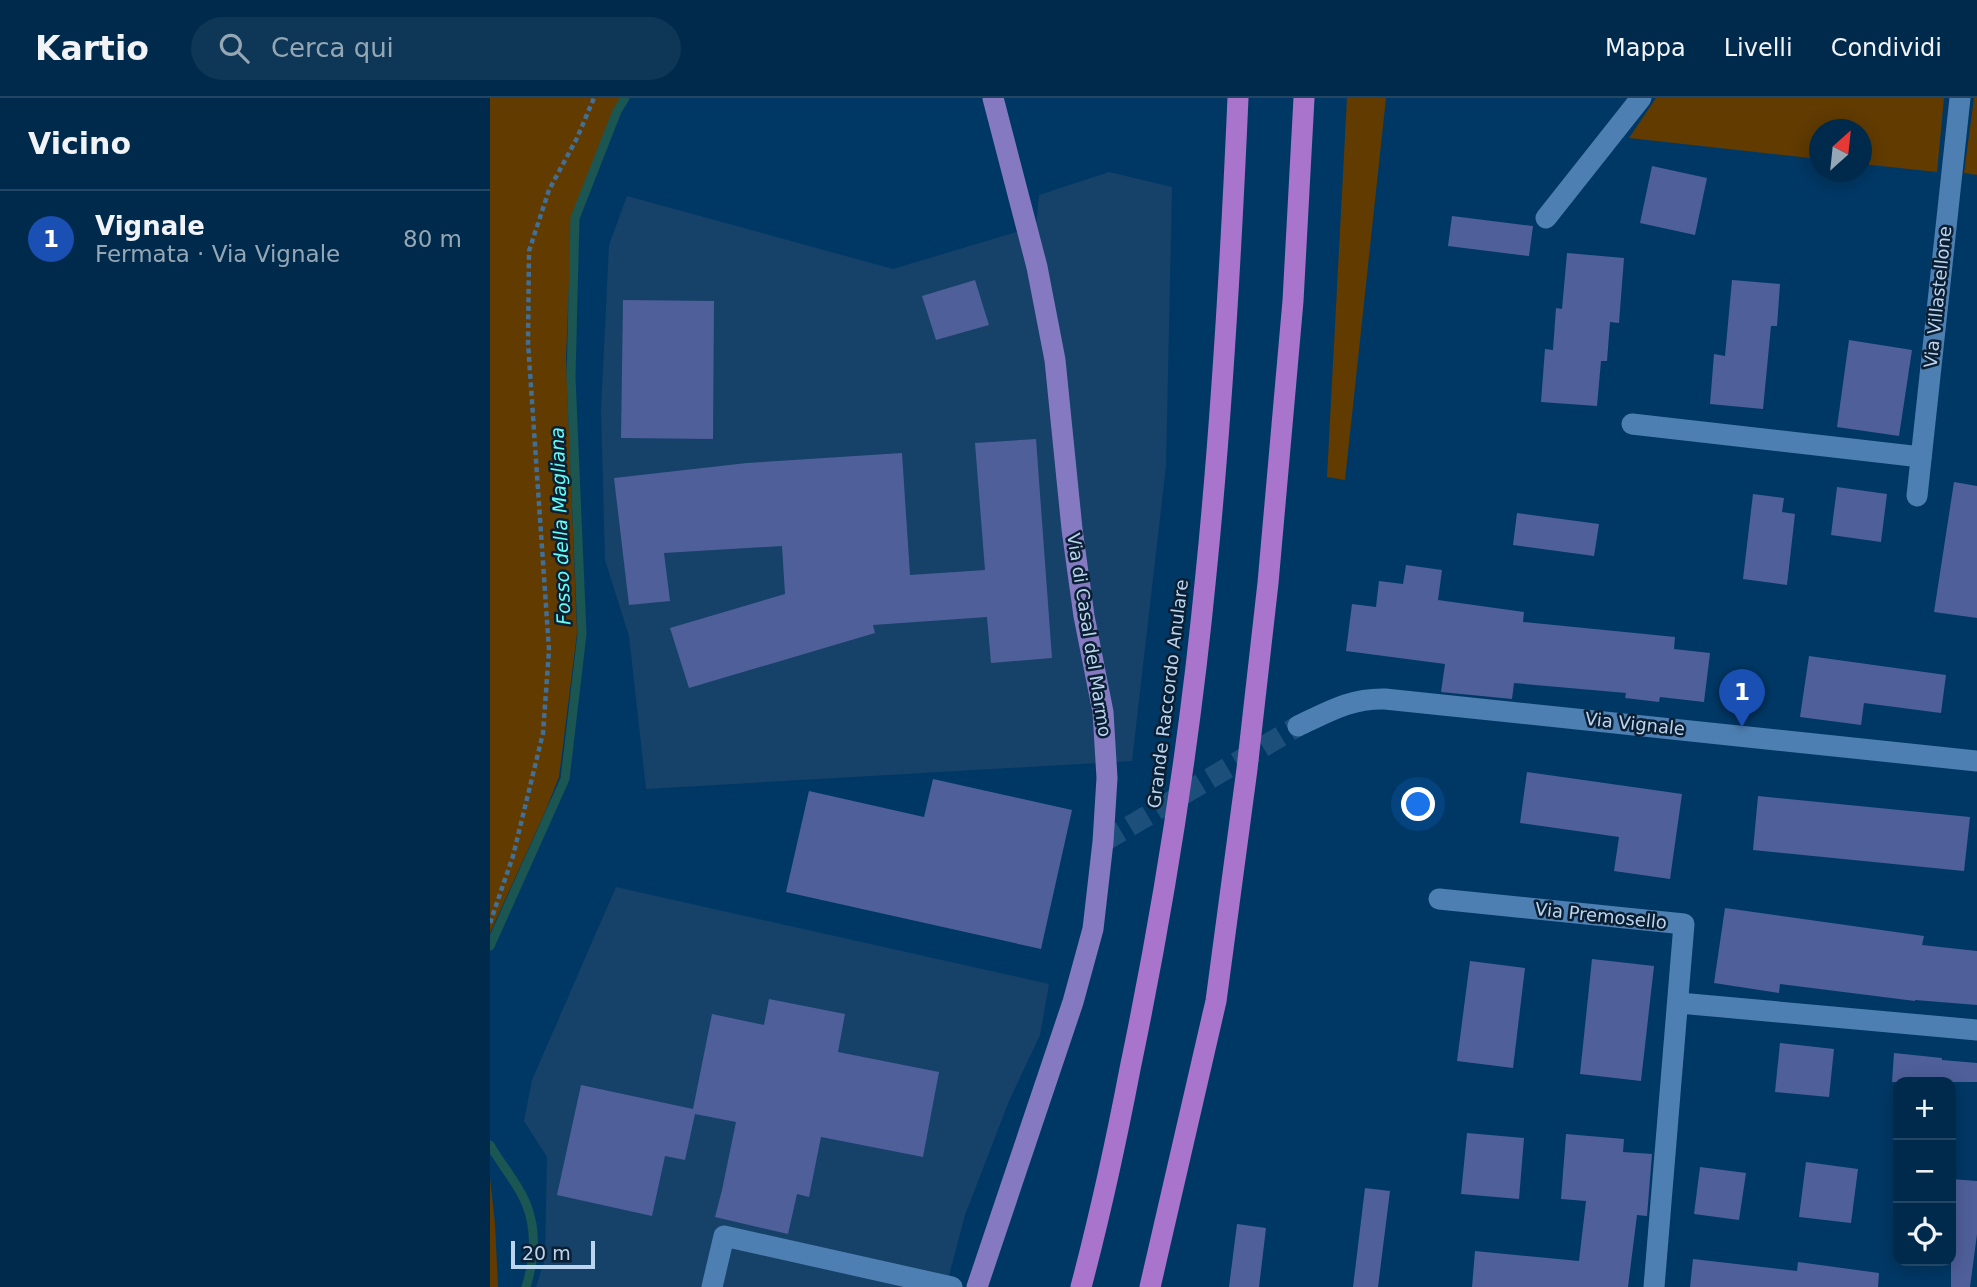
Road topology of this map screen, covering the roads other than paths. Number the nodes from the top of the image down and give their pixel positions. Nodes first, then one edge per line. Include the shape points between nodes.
1 (992, 98) edge
2 (1238, 98) edge
3 (1304, 98) edge
4 (1641, 98) edge
5 (1960, 98) edge
6 (1546, 218) dead end
7 (1632, 424) dead end
8 (1921, 457) junction
9 (1917, 496) dead end
10 (1298, 726) tunnel mouth
11 (1977, 761) edge
12 (1439, 899) dead end
13 (1679, 1003) junction
14 (1977, 1030) edge
15 (712, 1287) edge
16 (953, 1287) edge
17 (977, 1287) edge
18 (1081, 1287) edge
19 (1150, 1287) edge
20 (1654, 1287) edge

1 - 17 main road, Via di Casal del Marmo via 1037,267 1055,360 1072,528 1103,712 1107,778 1093,929
2 - 18 highway, Grande Raccordo Anulare via 1218,430 1189,722 1147,989
3 - 19 highway via 1292,314 1245,783 1216,1001
4 - 6 street
5 - 8 street, Via Villastellone
7 - 8 street
8 - 9 street, Via Villastellone
10 - 11 street, Via Vignale via 1348,703 1385,699
12 - 13 street, Via Premosello via 1684,924
13 - 14 street
13 - 20 street, Via Premosello
15 - 16 street via 724,1236

